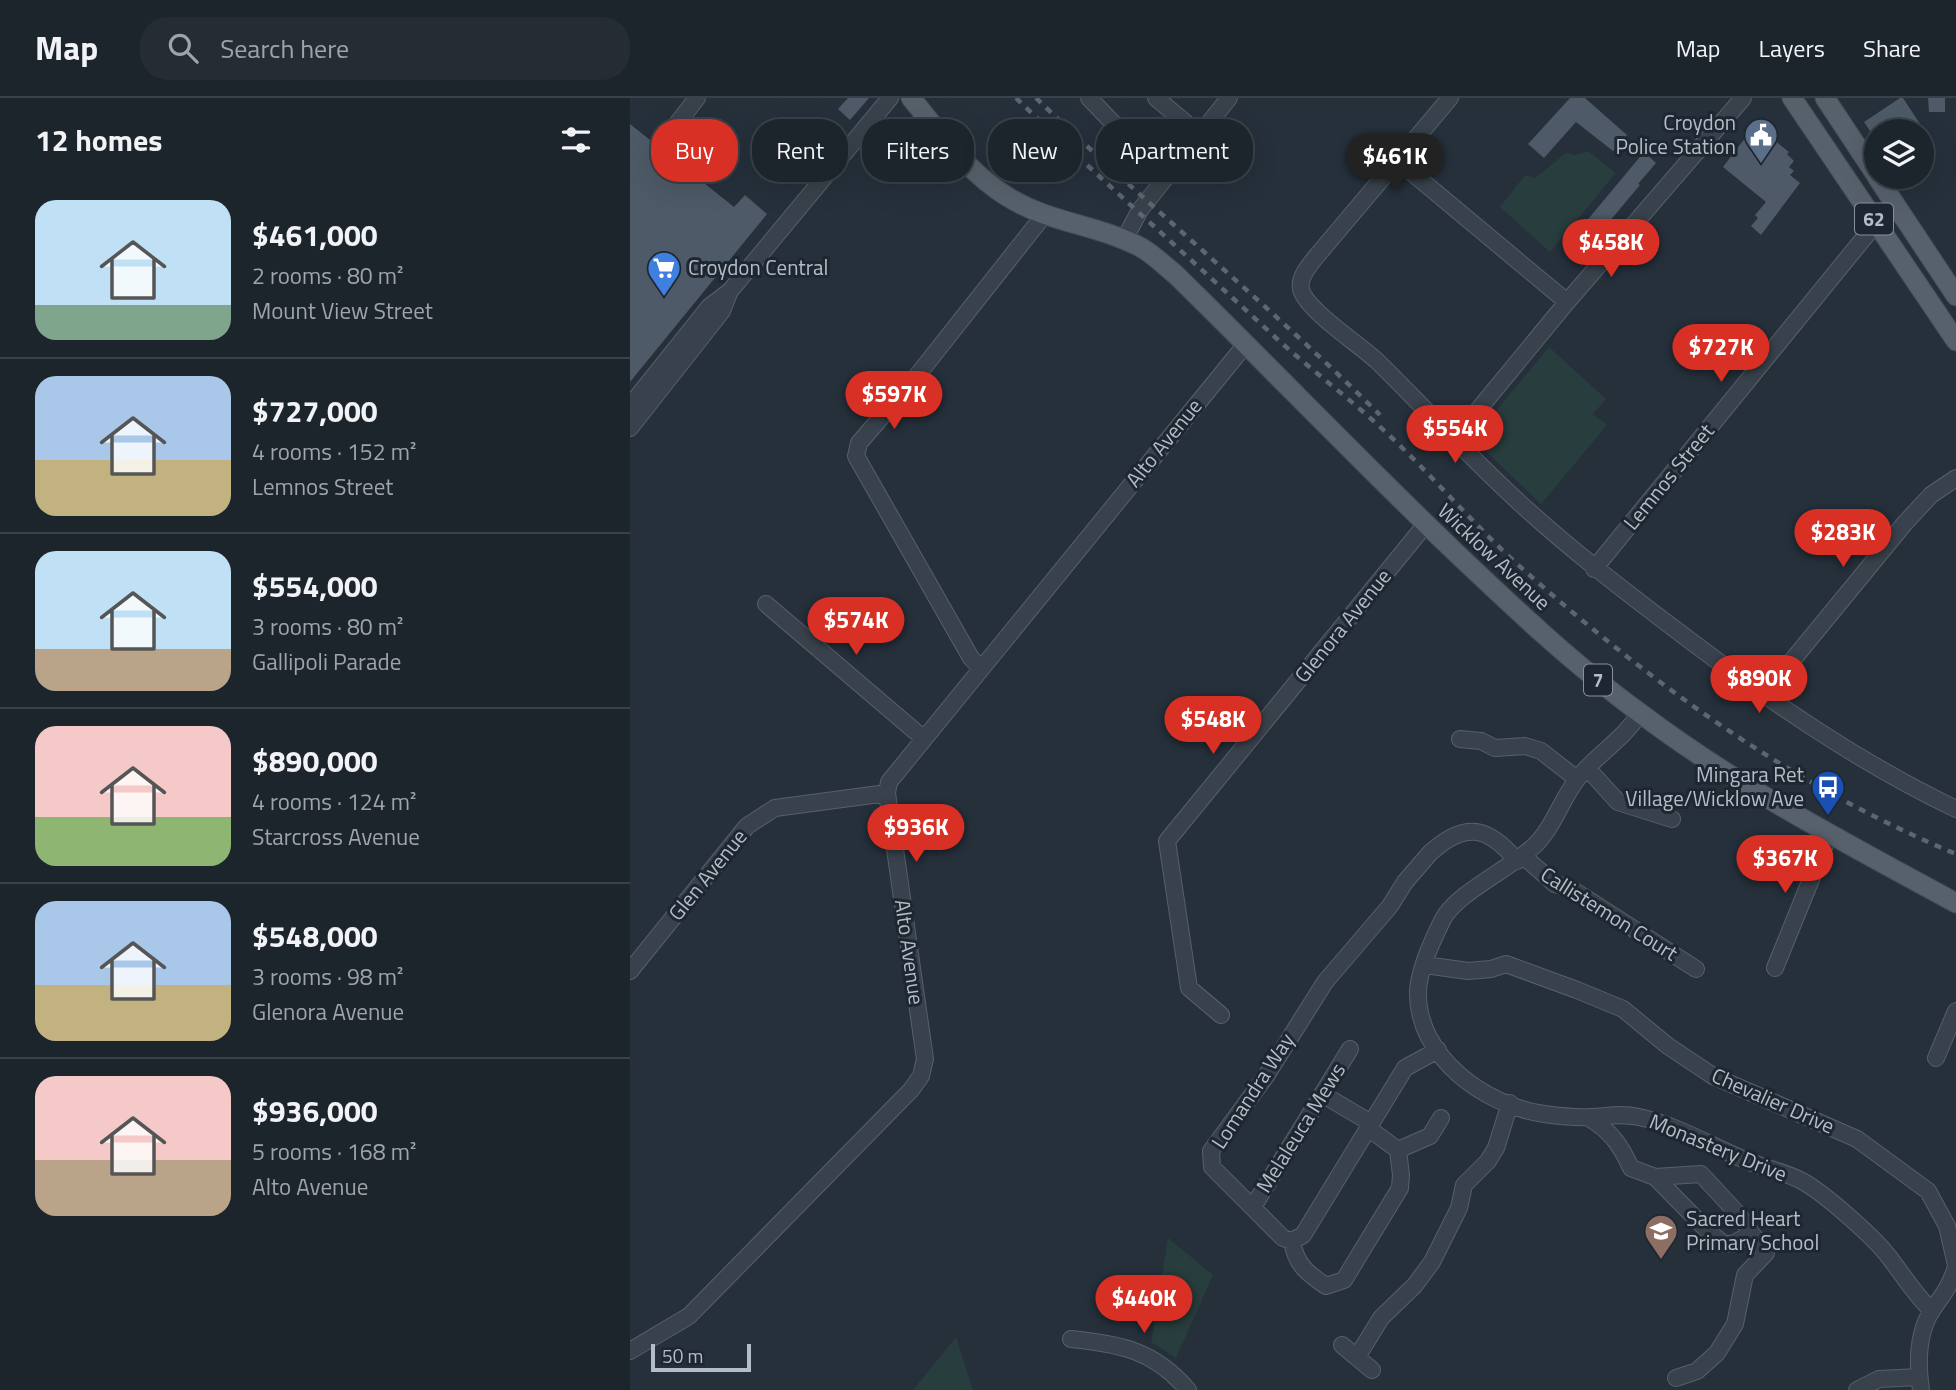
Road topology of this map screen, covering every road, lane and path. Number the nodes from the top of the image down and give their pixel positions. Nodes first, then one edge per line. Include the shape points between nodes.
1 (697, 98) edge
2 (890, 98) edge
3 (911, 98) edge
4 (1089, 98) edge
5 (1156, 98) edge
6 (1229, 98) edge
7 (1450, 98) edge
8 (1743, 98) edge
9 (1792, 98) edge
10 (1825, 98) edge
11 (1168, 105) edge
12 (681, 119) edge
13 (1109, 119) edge
14 (1183, 119) edge
15 (1212, 119) edge
16 (1864, 156) edge
17 (1398, 161) junction
18 (1161, 182) edge
19 (1886, 189) edge
20 (1044, 215) junction
21 (1877, 222) junction
22 (1124, 240) junction
23 (730, 291) junction
24 (1956, 296) edge
25 (1567, 302) junction
26 (1956, 341) edge
27 (1246, 344) junction
28 (630, 406) edge
29 (630, 428) edge
30 (1455, 438) junction
31 (1956, 478) edge
32 (1426, 524) junction
33 (1594, 569) junction
34 (766, 604) dead end
35 (980, 667) junction
36 (1763, 696) junction
37 (1640, 713) junction
38 (923, 738) junction
39 (1460, 739) dead end
40 (1582, 774) junction
41 (887, 793) junction
42 (1956, 808) edge
43 (1672, 819) dead end
44 (1829, 835) junction
45 (1520, 859) junction
46 (1956, 903) edge
47 (1425, 965) junction
48 (1775, 968) dead end
49 (1696, 969) dead end
50 (630, 971) edge
51 (1956, 1011) edge
52 (1221, 1015) dead end
53 (1350, 1049) dead end
54 (1438, 1050) junction
55 (1936, 1058) dead end
56 (1322, 1094) junction
57 (1510, 1103) junction
58 (1441, 1118) dead end
59 (1589, 1118) junction
60 (1369, 1125) junction
61 (1398, 1150) junction
62 (1655, 1177) junction
63 (1253, 1207) junction
64 (1752, 1234) junction
65 (1292, 1241) junction
66 (1956, 1266) edge
67 (1932, 1311) junction
68 (1071, 1339) dead end
69 (1342, 1345) dead end
70 (630, 1351) edge
71 (1357, 1357) junction
72 (1372, 1370) dead end
73 (1676, 1378) dead end
74 (1920, 1384) edge
75 (1188, 1390) edge
76 (1857, 1390) edge

1 - 12 street
2 - 23 street
3 - 20 main road, Wicklow Avenue / 7 via 983,178
4 - 13 street
5 - 11 street
6 - 15 street
7 - 17 street
8 - 25 street
9 - 21 main road, 62
10 - 16 main road, 62
11 - 14 street
17 - 25 street
17 - 30 street via 1310,265 1301,279 1301,290
18 - 22 street
19 - 24 main road, 62
20 - 22 main road, Wicklow Avenue / 7
20 - 35 street via 859,443 856,456
21 - 26 main road, 62
21 - 33 street, Lemnos Street
22 - 27 main road, Wicklow Avenue / 7 via 1176,275
23 - 28 street via 709,307
23 - 29 street via 722,311
25 - 30 street
27 - 32 main road, Wicklow Avenue / 7
27 - 35 street, Alto Avenue
30 - 33 street
31 - 36 street via 1931,495 1905,523
32 - 37 main road, Wicklow Avenue / 7 via 1528,622
32 - 52 street, Glenora Avenue via 1167,841 1189,988
33 - 36 street
34 - 38 street
35 - 38 street, Alto Avenue
36 - 42 street via 1858,756
37 - 40 street, Monastery Drive via 1629,730
37 - 44 main road, Wicklow Avenue / 7 via 1750,789
38 - 41 street, Alto Avenue via 889,782
39 - 40 street via 1494,748 1525,746
40 - 43 street via 1618,802
40 - 45 street, Monastery Drive via 1538,843
41 - 50 street, Glen Avenue via 763,813 747,826
41 - 70 street, Alto Avenue via 925,1059 921,1076 690,1316
44 - 46 main road, Wicklow Avenue / 7
44 - 48 street
45 - 47 street, Monastery Drive via 1472,890 1443,918
45 - 49 street, Callistemon Court
45 - 63 street, Lomandra Way via 1490,835 1462,832 1448,836 1413,872 1325,982 1266,1076 1211,1151 1212,1167
47 - 54 street, Monastery Drive via 1418,988 1419,1008
47 - 66 street, Chevalier Drive via 1468,971 1506,964 1577,990 1623,1009 1713,1076 1857,1139 1928,1191 1947,1226
51 - 55 street
53 - 56 street, Melaleuca Mews
54 - 57 street, Monastery Drive via 1467,1083
54 - 60 street via 1405,1068
56 - 60 street
56 - 63 street, Melaleuca Mews
57 - 59 street, Monastery Drive via 1541,1113
57 - 71 street via 1496,1148 1464,1185 1459,1208 1432,1262 1381,1318
58 - 61 street via 1430,1136
59 - 62 street via 1606,1128 1631,1168
59 - 67 street, Monastery Drive via 1639,1117 1801,1181 1836,1206 1887,1254
60 - 61 street
60 - 65 street via 1303,1235
61 - 65 street via 1400,1188 1343,1280 1326,1286 1308,1274 1295,1258
62 - 64 street via 1701,1174
62 - 64 street via 1724,1244
63 - 65 street, Lomandra Way via 1283,1238
64 - 73 street via 1766,1253 1745,1275 1735,1324 1717,1353 1697,1371
66 - 67 street, Chevalier Drive via 1949,1289
67 - 74 street, Chevalier Drive via 1921,1333
68 - 75 street via 1119,1344 1157,1362
69 - 71 street
71 - 72 street
74 - 76 street via 1879,1379

